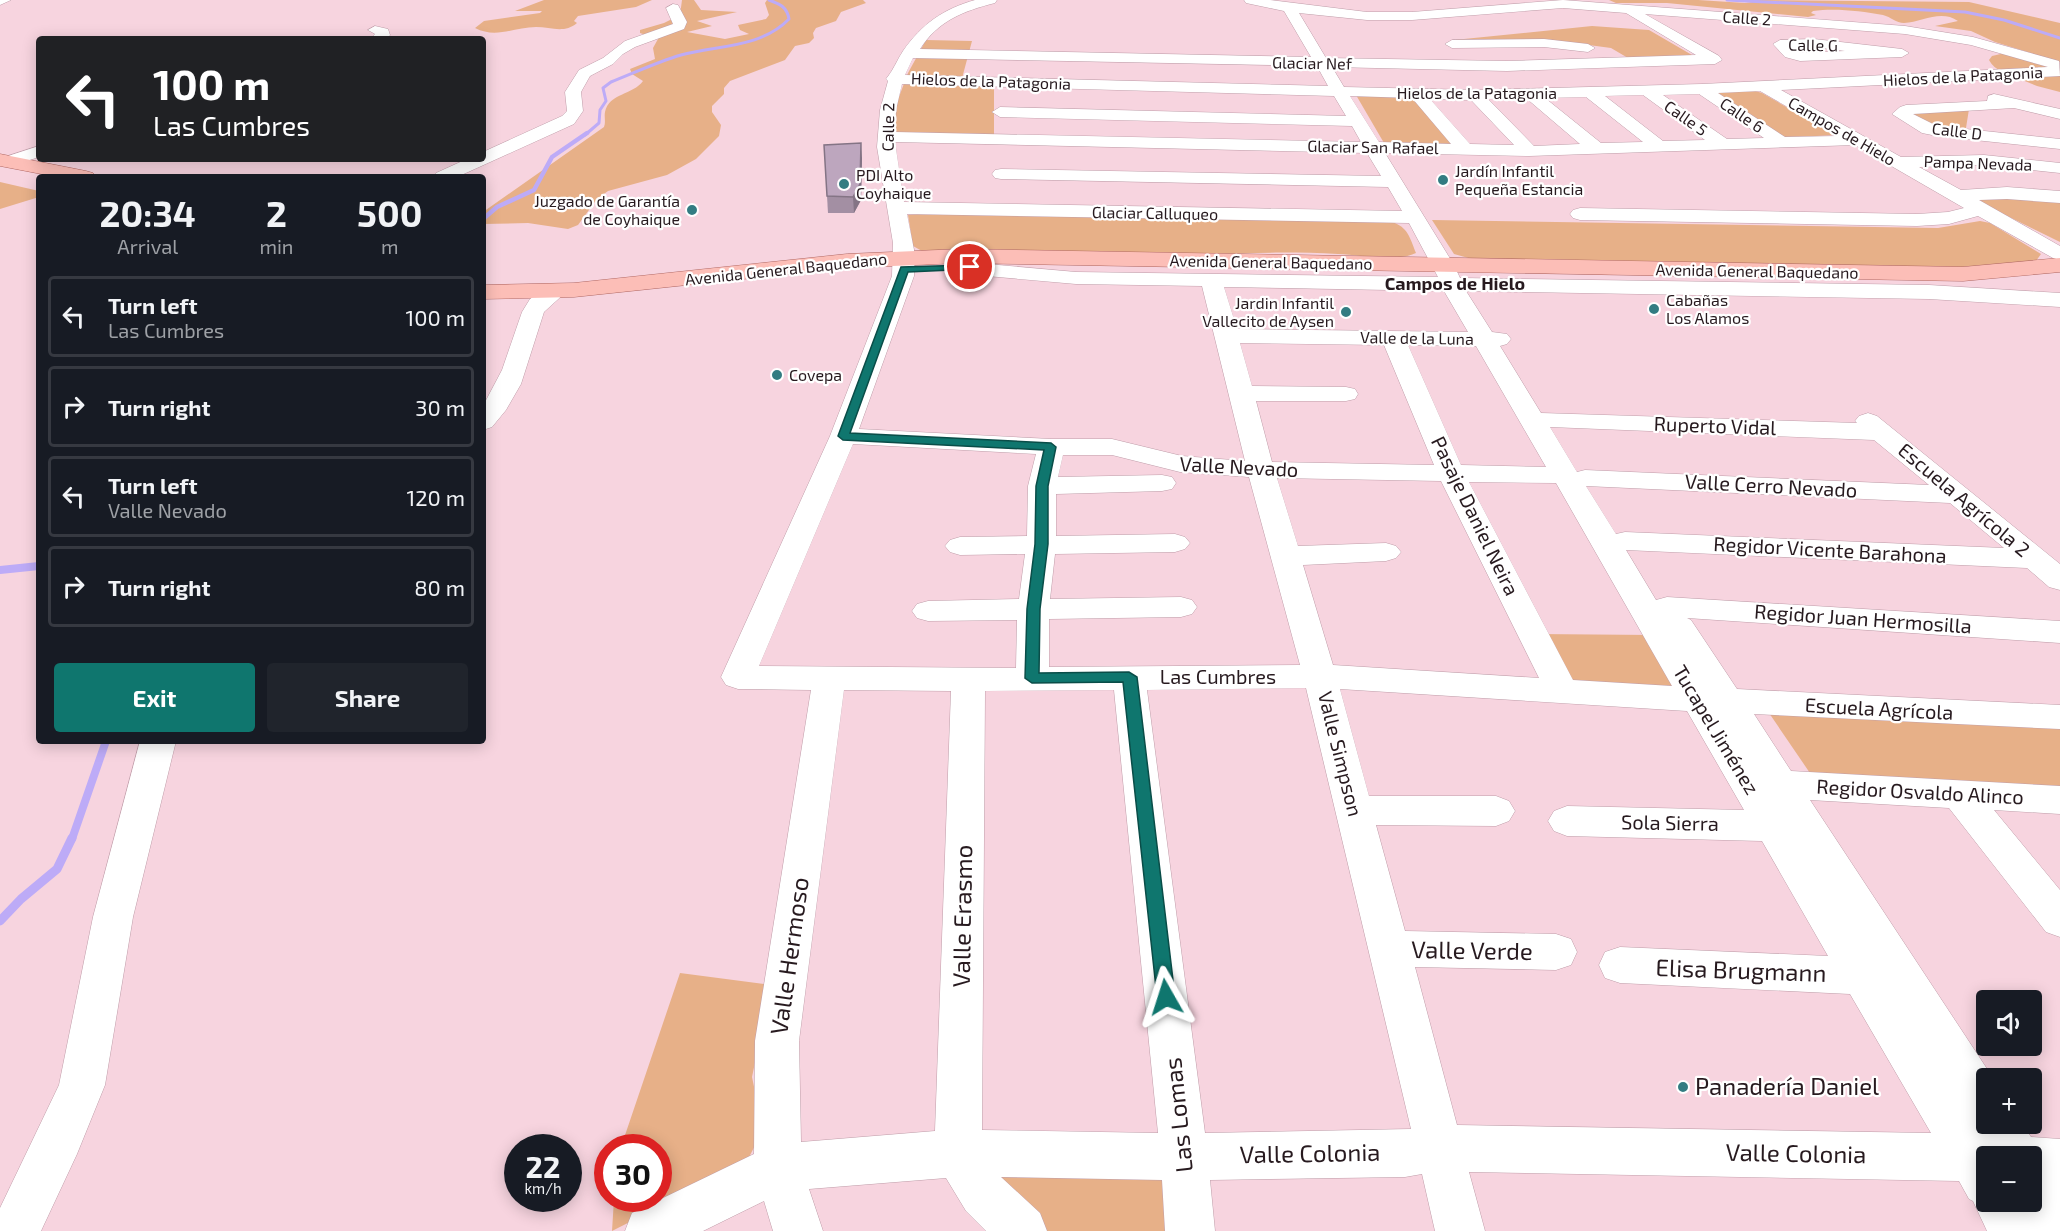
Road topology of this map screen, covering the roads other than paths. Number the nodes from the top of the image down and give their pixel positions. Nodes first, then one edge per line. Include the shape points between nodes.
1 (990, 0) edge
2 (1251, 0) edge
3 (673, 8) dead end
4 (1289, 8) junction
5 (1625, 8) junction
6 (1725, 16) junction
7 (1631, 28) dead end
8 (1548, 29) dead end
9 (1668, 33) junction
10 (1730, 33) dead end
11 (1926, 33) junction
12 (1696, 35) dead end
13 (1310, 42) junction
14 (1332, 42) dead end
15 (1775, 43) dead end
16 (2009, 51) junction
17 (909, 52) junction
18 (1902, 53) junction
19 (1714, 59) junction
20 (1624, 62) junction
21 (1323, 64) junction
22 (2060, 66) edge
23 (2060, 72) edge
24 (2005, 74) junction
25 (1939, 77) junction
26 (894, 78) junction
27 (1004, 82) junction
28 (1163, 86) junction
29 (1762, 86) junction
30 (2037, 87) dead end
31 (1702, 89) junction
32 (1647, 91) junction
33 (1340, 92) junction
34 (1592, 93) junction
35 (1417, 94) junction
36 (1530, 94) junction
37 (1475, 95) junction
38 (2013, 104) junction
39 (1975, 107) junction
40 (1000, 112) junction
41 (2060, 114) edge
42 (1173, 116) junction
43 (1358, 121) junction
44 (1970, 133) junction
45 (888, 137) junction
46 (999, 139) junction
47 (1858, 140) junction
48 (1181, 142) junction
49 (1781, 142) junction
50 (2060, 144) edge
51 (1725, 145) junction
52 (1374, 147) junction
53 (1660, 148) junction
54 (1465, 149) junction
55 (1597, 149) junction
56 (1528, 151) junction
57 (36, 152) edge
58 (486, 157) edge
59 (475, 162) edge
60 (1896, 162) junction
61 (3, 164) edge
62 (2060, 168) edge
63 (67, 174) edge
64 (449, 174) edge
65 (1001, 174) junction
66 (36, 177) edge
67 (1194, 178) junction
68 (1394, 182) junction
69 (1955, 196) junction
70 (2060, 197) edge
71 (895, 208) junction
72 (1980, 209) junction
73 (1004, 210) junction
74 (1205, 214) junction
75 (1580, 214) dead end
76 (1415, 217) junction
77 (2060, 254) edge
78 (904, 263) junction
79 (2060, 265) edge
80 (953, 267) junction
81 (1452, 278) junction
82 (1211, 280) junction
83 (2060, 280) edge
84 (486, 292) edge
85 (547, 298) junction
86 (2060, 300) edge
87 (486, 304) edge
88 (1227, 336) junction
89 (1393, 338) junction
90 (1492, 339) junction
91 (1242, 393) junction
92 (1346, 394) dead end
93 (486, 419) edge
94 (1547, 419) junction
95 (1875, 427) joint
96 (843, 436) junction
97 (1051, 447) junction
98 (1261, 470) junction
99 (1451, 473) junction
100 (1575, 476) junction
101 (1162, 483) dead end
102 (1042, 486) junction
103 (1957, 495) junction
104 (1625, 541) junction
105 (1175, 543) dead end
106 (1041, 544) junction
107 (960, 546) dead end
108 (1386, 552) dead end
109 (1286, 556) junction
110 (2035, 559) junction
111 (2060, 580) edge
112 (1181, 607) dead end
113 (1667, 607) junction
114 (1033, 609) junction
115 (928, 611) dead end
116 (2060, 632) edge
117 (1320, 676) junction
118 (1129, 677) junction
119 (1032, 678) junction
120 (829, 680) junction
121 (968, 680) junction
122 (1563, 692) junction
123 (1712, 700) junction
124 (2060, 717) edge
125 (157, 744) edge
126 (1780, 784) junction
127 (1960, 795) junction
128 (2060, 800) edge
129 (1355, 810) junction
130 (1496, 811) dead end
131 (1567, 821) dead end
132 (1774, 826) junction
133 (2060, 920) edge
134 (1388, 949) junction
135 (1556, 952) dead end
136 (1620, 965) dead end
137 (1863, 976) junction
138 (1976, 1093) edge
139 (1978, 1146) edge
140 (1439, 1148) junction
141 (958, 1153) junction
142 (1976, 1155) edge
143 (1184, 1157) junction
144 (2042, 1162) edge
145 (2060, 1163) edge
146 (778, 1168) junction
147 (2042, 1197) edge
148 (2003, 1212) edge
149 (2060, 1225) edge
150 (15, 1231) edge
151 (650, 1231) edge
152 (798, 1231) edge
153 (1022, 1231) edge
154 (1190, 1231) edge
155 (1460, 1231) edge
156 (2015, 1231) edge

1 - 17 street, Calle 2 via 934,13
2 - 4 street, Calle 2
3 - 58 street via 679,26 630,44 584,73 573,92 575,111 568,120
4 - 5 street, Calle 2 via 1412,16 1548,4
4 - 13 street, Tucapel Jiménez
5 - 6 street, Calle 2
5 - 9 street, Campos de Hielo
6 - 10 street
6 - 11 street, Calle 2
7 - 9 street
8 - 20 street via 1437,43 1554,43 1600,50
9 - 12 street
9 - 19 street, Campos de Hielo
11 - 16 street, Calle 2 via 1973,40
11 - 18 street via 1904,44
13 - 14 street
13 - 21 street, Tucapel Jiménez
15 - 18 street, Calle G via 1814,43
16 - 22 street, Calle 2
16 - 24 street via 1986,59 1992,68
17 - 21 street, Glaciar Nef
17 - 26 street, Calle 2
18 - 25 street via 1918,68
19 - 20 street, Glaciar Nef
19 - 29 street, Campos de Hielo
20 - 21 street, Glaciar Nef via 1507,66
21 - 33 street, Tucapel Jiménez
23 - 24 street, Hielos de la Patagonia
24 - 25 street, Hielos de la Patagonia
24 - 30 street
25 - 29 street, Hielos de la Patagonia
25 - 38 street
26 - 27 street, Hielos de la Patagonia
26 - 45 street, Calle 2 via 886,112
27 - 28 street, Hielos de la Patagonia
27 - 40 street
28 - 33 street, Hielos de la Patagonia
28 - 42 street
29 - 31 street, Hielos de la Patagonia
29 - 47 street, Campos de Hielo
31 - 32 street, Hielos de la Patagonia
31 - 49 street, Calle 6
32 - 34 street, Hielos de la Patagonia
32 - 51 street, Calle 5
33 - 35 street, Hielos de la Patagonia
33 - 43 street, Tucapel Jiménez
34 - 36 street, Hielos de la Patagonia
34 - 53 street
35 - 37 street, Hielos de la Patagonia
35 - 54 street
36 - 37 street, Hielos de la Patagonia
36 - 55 street
37 - 56 street
38 - 39 street, Calle D
38 - 41 street
39 - 44 street
39 - 44 street, Calle D via 1906,110 1900,114 1928,129
40 - 42 street
40 - 46 street
42 - 43 street
42 - 48 street
43 - 52 street, Tucapel Jiménez
44 - 50 street, Calle D
45 - 46 street, Glaciar San Rafael
45 - 71 street, Calle 2
46 - 48 street, Glaciar San Rafael
46 - 65 street
47 - 49 street, Glaciar San Rafael
47 - 60 street, Campos de Hielo
48 - 52 street, Glaciar San Rafael
48 - 67 street
49 - 51 street, Glaciar San Rafael
51 - 53 street, Glaciar San Rafael
52 - 54 street, Glaciar San Rafael
52 - 68 street, Tucapel Jiménez
53 - 55 street, Glaciar San Rafael
54 - 56 street, Glaciar San Rafael
55 - 56 street, Glaciar San Rafael
57 - 61 street
59 - 64 street
60 - 62 street, Pampa Nevada via 1984,160
60 - 69 street, Campos de Hielo
61 - 63 main road
61 - 66 main road
65 - 67 street
65 - 73 street
67 - 68 street
67 - 74 street
68 - 76 street, Tucapel Jiménez
69 - 70 street via 2007,193
69 - 72 street, Campos de Hielo
71 - 73 street, Glaciar Calluqueo
71 - 78 street, Calle 2
72 - 75 street via 1949,218 1917,220
72 - 77 street, Campos de Hielo
73 - 74 street, Glaciar Calluqueo
74 - 76 street, Glaciar Calluqueo
76 - 81 street, Tucapel Jiménez
78 - 80 main road, Avenida General Baquedano
78 - 81 main road, Avenida General Baquedano via 1036,257
78 - 85 main road, Avenida General Baquedano via 617,298
78 - 96 street
79 - 81 main road, Avenida General Baquedano via 1963,274
80 - 81 main road, Avenida General Baquedano
80 - 82 street, Avenida General Baquedano via 1076,278
81 - 82 street, Avenida General Baquedano
81 - 83 main road, Avenida General Baquedano via 1919,285
81 - 86 street, Avenida General Baquedano
81 - 90 street, Tucapel Jiménez
82 - 88 street, Valle Simpson
84 - 85 main road, Avenida General Baquedano
85 - 87 main road, Avenida General Baquedano
85 - 93 street via 525,332 512,380
88 - 89 street, Valle de la Luna
88 - 91 street, Valle Simpson
89 - 90 street, Valle de la Luna
89 - 99 street, Pasaje Daniel Neira
90 - 94 street, Tucapel Jiménez
90 - 100 street, Tucapel Jiménez
91 - 92 street
91 - 98 street, Valle Simpson
94 - 95 street, Ruperto Vidal
94 - 100 street, Tucapel Jiménez
95 - 103 street, Escuela Agrícola 2
96 - 97 street, Valle Nevado
96 - 120 street, Las Cumbres via 738,677
97 - 98 street, Valle Nevado via 1124,448 1180,464
97 - 102 street
98 - 99 street, Valle Nevado
98 - 109 street, Valle Simpson
99 - 100 street, Valle Nevado
99 - 122 street, Pasaje Daniel Neira
100 - 103 street, Valle Cerro Nevado
100 - 104 street, Tucapel Jiménez
100 - 123 street, Tucapel Jiménez
101 - 102 street
102 - 106 street
103 - 110 street, Escuela Agrícola 2
104 - 110 street, Regidor Vicente Barahona
104 - 113 street, Tucapel Jiménez
105 - 106 street
106 - 107 street
106 - 114 street
108 - 109 street
109 - 117 street, Valle Simpson
110 - 111 street, Escuela Agrícola 2
112 - 114 street
113 - 116 street, Regidor Juan Hermosilla
113 - 123 street, Tucapel Jiménez
114 - 115 street
114 - 119 street
117 - 118 street, Las Cumbres
117 - 122 street, Las Cumbres
117 - 129 street, Valle Simpson
118 - 119 street, Las Cumbres
118 - 143 street, Las Lomas
119 - 121 street, Las Cumbres
120 - 121 street, Las Cumbres
120 - 146 street, Valle Hermoso via 777,1041
121 - 141 street, Valle Erasmo
122 - 123 street, Las Cumbres
123 - 124 street, Escuela Agrícola
123 - 126 street, Tucapel Jiménez
123 - 132 street, Tucapel Jiménez
125 - 150 street via 113,917 82,1084
126 - 127 street, Regidor Osvaldo Alinco
126 - 138 street, Tucapel Jiménez
127 - 128 street, Regidor Osvaldo Alinco
127 - 133 street
129 - 130 street
129 - 134 street, Valle Simpson
131 - 132 street, Sola Sierra
132 - 137 street, Tucapel Jiménez
134 - 135 street, Valle Verde
134 - 140 street, Valle Simpson
136 - 137 street, Elisa Brugmann
137 - 139 street, Tucapel Jiménez
140 - 142 street, Valle Colonia
140 - 143 street, Valle Colonia via 1405,1153
140 - 155 street, Valle Simpson
141 - 143 street, Valle Colonia
141 - 146 street, Valle Colonia
141 - 153 street via 983,1194
143 - 154 street, Las Lomas
144 - 145 street
146 - 151 street, Valle Colonia
146 - 152 street, Valle Hermoso
147 - 149 street
148 - 156 street

